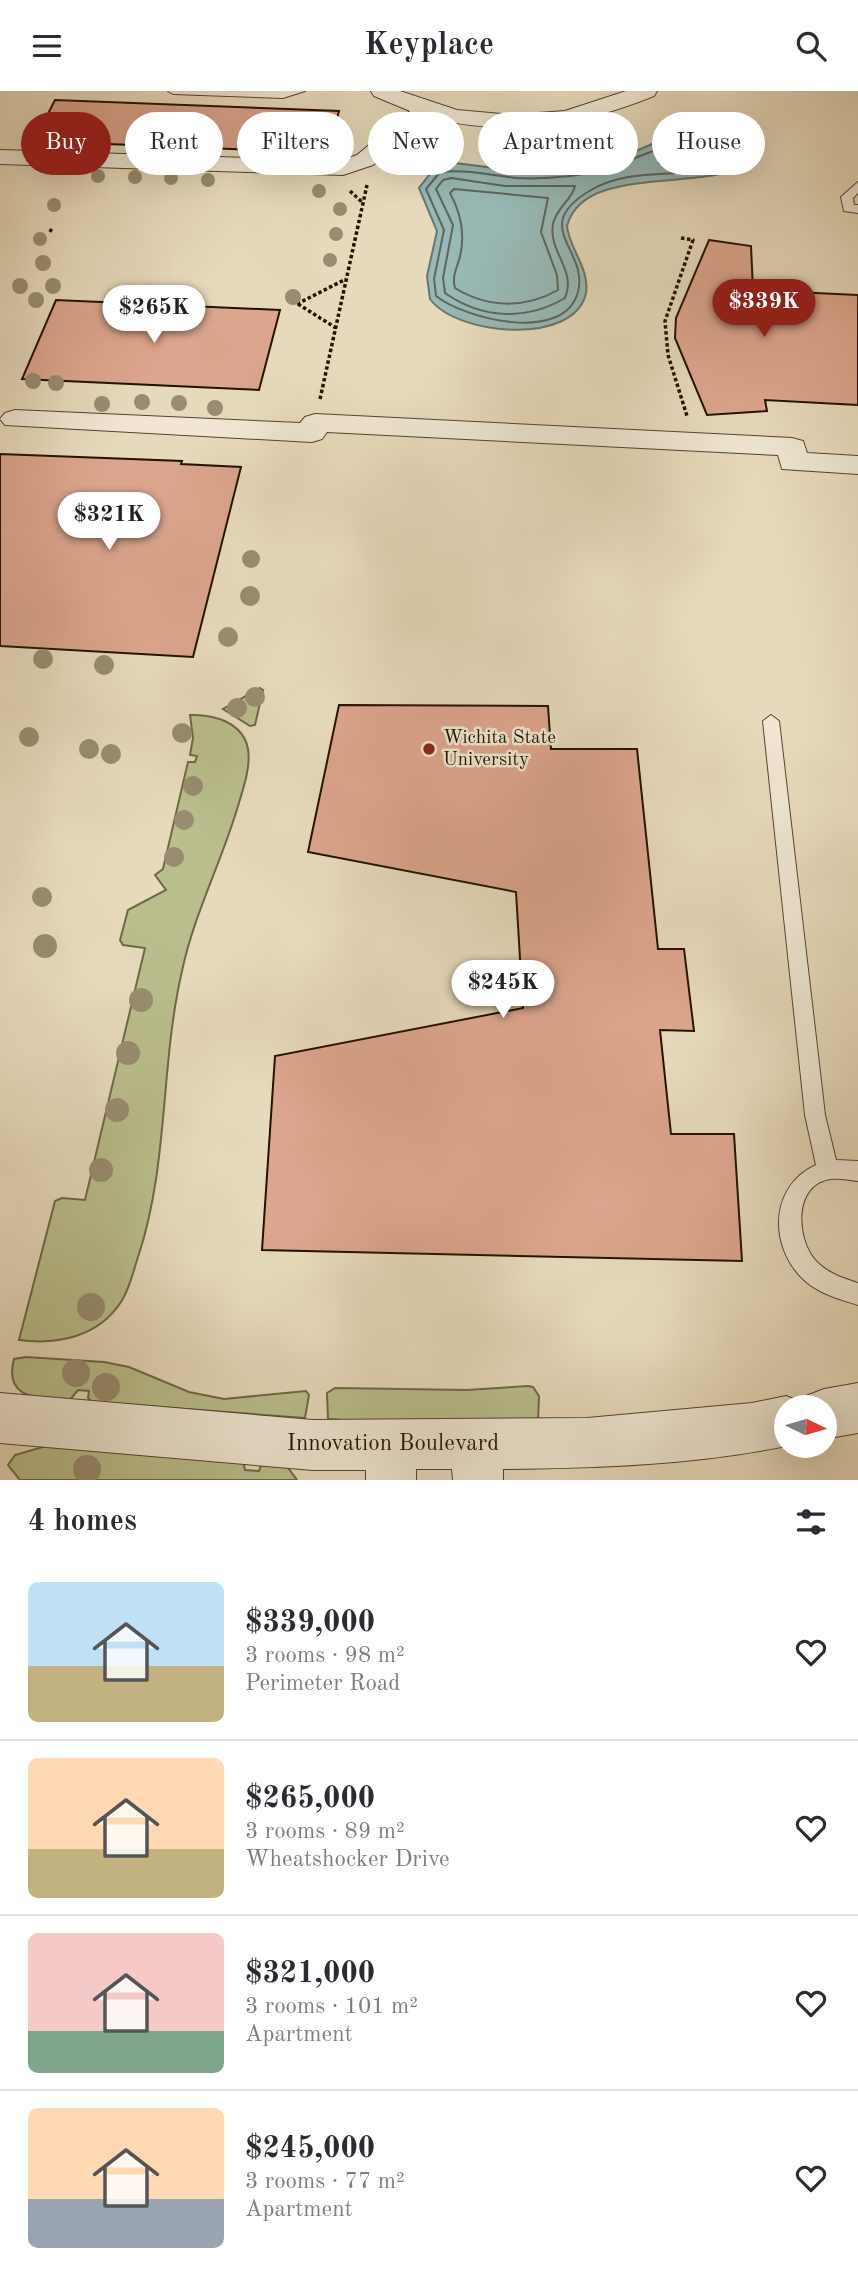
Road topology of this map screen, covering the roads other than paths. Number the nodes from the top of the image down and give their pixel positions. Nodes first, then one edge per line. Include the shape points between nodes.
1 (173, 91) edge
2 (300, 91) edge
3 (382, 91) edge
4 (646, 91) edge
5 (426, 110) junction
6 (0, 157) edge
7 (858, 186) edge
8 (858, 209) edge
9 (15, 419) dead end
10 (315, 423) joint
11 (858, 465) edge
12 (771, 721) dead end
13 (828, 1170) junction
14 (858, 1171) edge
15 (858, 1294) edge
16 (858, 1408) edge
17 (837, 1412) edge
18 (0, 1418) edge
19 (774, 1423) edge
20 (391, 1462) edge
21 (477, 1462) edge

1 - 2 lane via 283,95
3 - 5 street
4 - 5 street via 604,108 551,120 480,120
5 - 6 street via 365,160 343,168
7 - 8 lane via 847,197 848,208
9 - 10 street via 312,433
10 - 11 street via 792,447 793,462
12 - 13 lane via 815,1115
13 - 14 lane
13 - 15 lane via 797,1189 787,1225 792,1245 805,1265 823,1282
16 - 17 street
18 - 20 street, Innovation Boulevard via 313,1445
19 - 21 street, Innovation Boulevard via 587,1443
20 - 21 street, Innovation Boulevard

